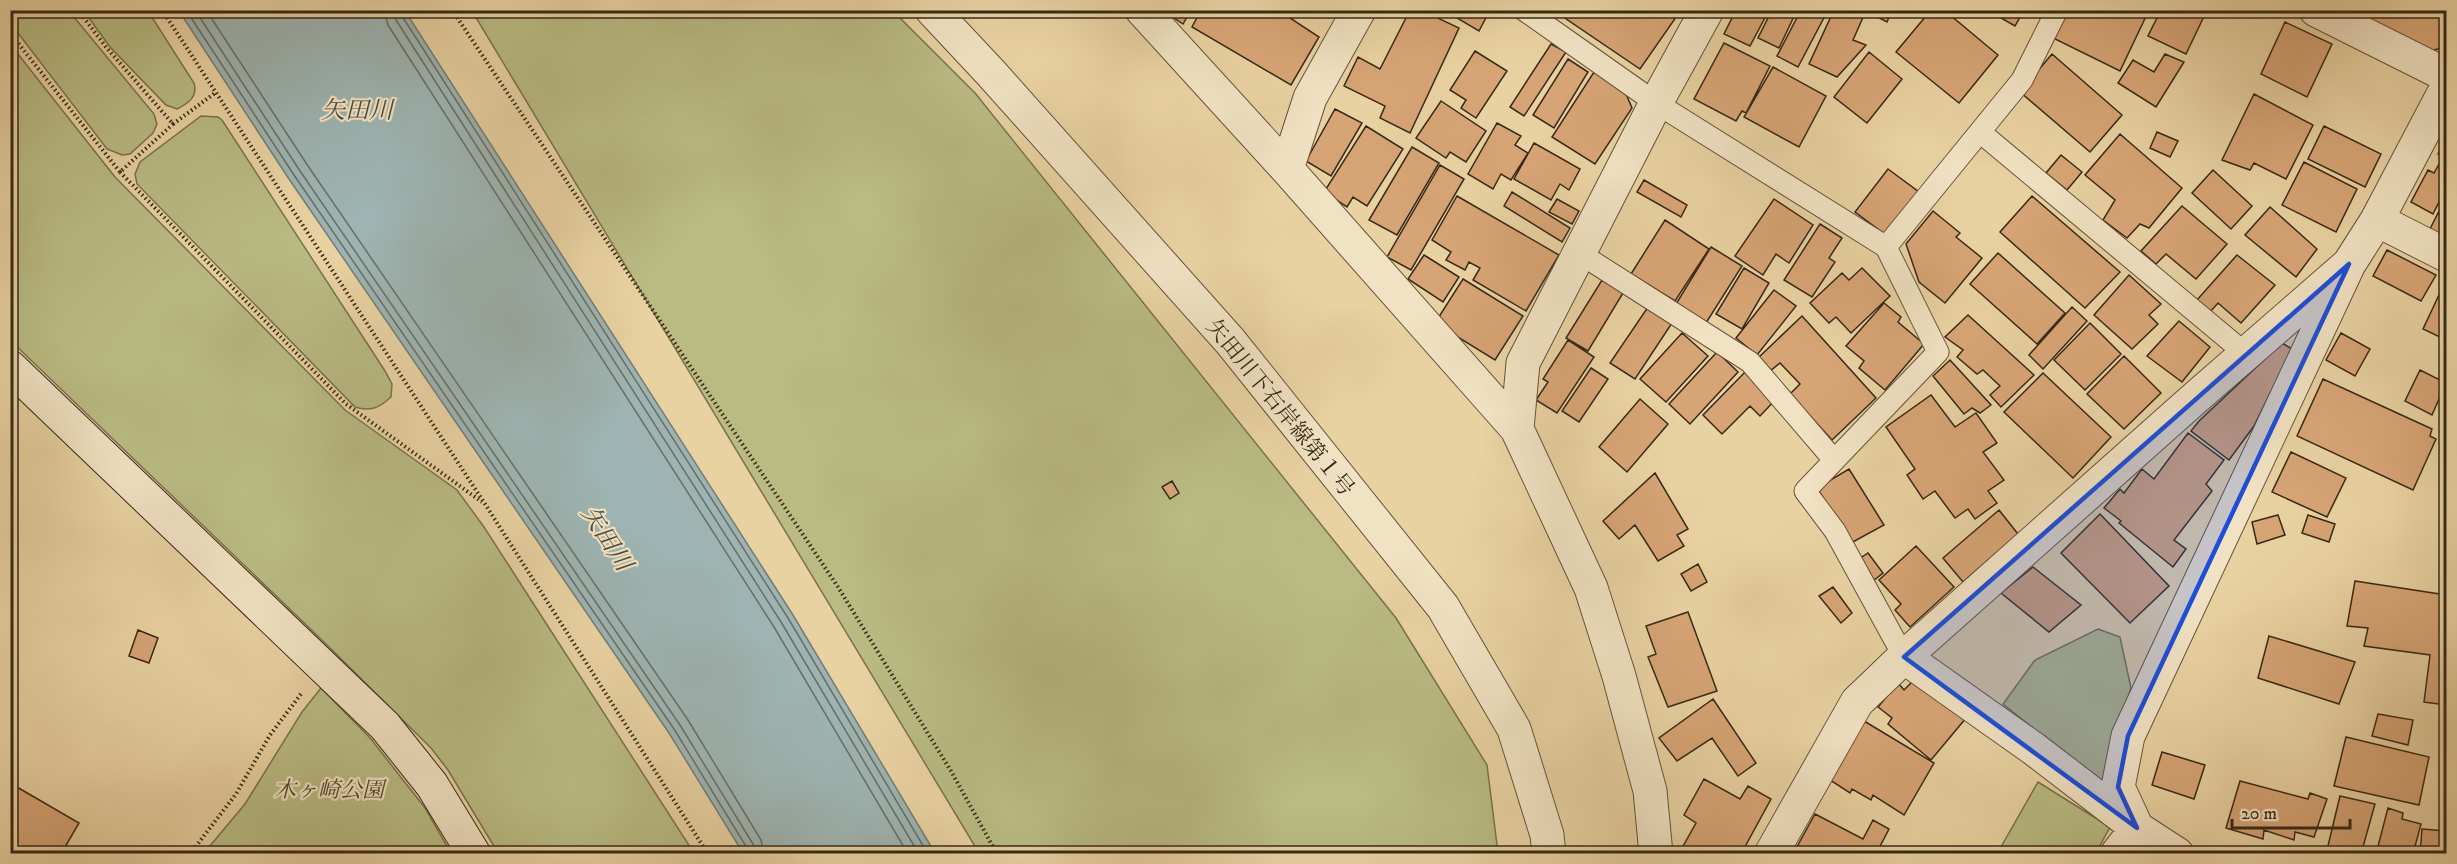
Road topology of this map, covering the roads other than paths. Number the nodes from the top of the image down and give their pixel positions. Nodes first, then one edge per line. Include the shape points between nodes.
1 (932, 10) edge
2 (1142, 10) edge
3 (1359, 10) edge
4 (1524, 10) edge
5 (1707, 10) edge
6 (2057, 10) edge
7 (2316, 10) edge
8 (2446, 75) edge
9 (2446, 89) edge
10 (1656, 103) junction
11 (1980, 132) junction
12 (1287, 169) junction
13 (2378, 220) junction
14 (1886, 247) junction
15 (1580, 254) junction
16 (2446, 255) edge
17 (2349, 264) junction
18 (2246, 354) junction
19 (10, 367) edge
20 (1517, 429) junction
21 (1834, 460) junction
22 (1904, 657) junction
23 (2137, 828) junction
24 (474, 854) edge
25 (1549, 854) edge
26 (1656, 854) edge
27 (1771, 854) edge
28 (2116, 854) edge
29 (2176, 854) edge

1 - 25 street, 矢田川下右岸線第１号 via 1230,341 1443,607 1514,729 1547,835
2 - 12 street
3 - 12 street via 1310,98
4 - 10 lane
5 - 10 street
6 - 11 lane via 2022,80
7 - 8 street
9 - 13 street
10 - 14 lane
10 - 15 street
11 - 14 lane
11 - 18 lane
12 - 20 street
13 - 16 street
13 - 17 street
14 - 21 lane via 1938,352
15 - 20 street via 1523,363
15 - 21 lane via 1750,362
17 - 18 street
17 - 23 street via 2128,736 2118,787
18 - 22 street
19 - 24 street via 384,726 432,785
20 - 26 street via 1592,588 1650,790
21 - 22 lane via 1805,491 1834,531
22 - 23 street
22 - 27 street via 1857,702
23 - 28 street
23 - 29 street

